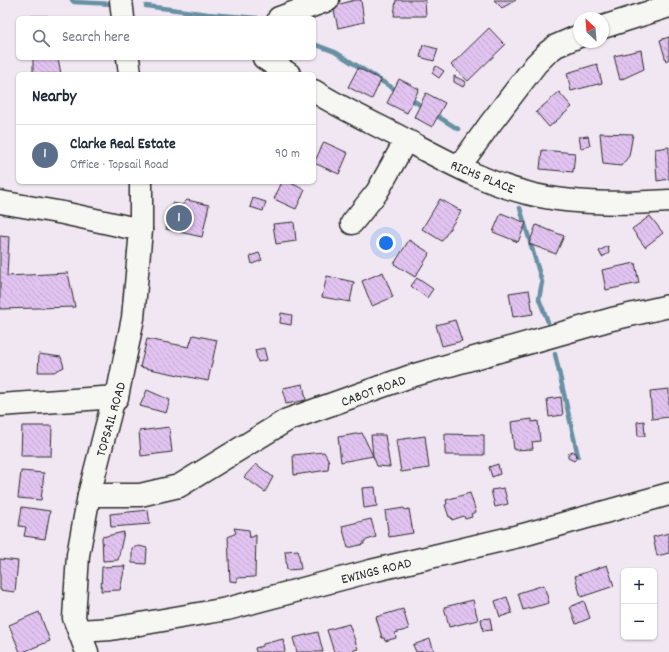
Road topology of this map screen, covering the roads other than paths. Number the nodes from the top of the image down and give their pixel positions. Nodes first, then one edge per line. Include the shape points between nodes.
1 (121, 0) edge
2 (328, 0) edge
3 (669, 6) edge
4 (123, 16) edge
5 (284, 16) edge
6 (609, 25) edge
7 (573, 39) edge
8 (128, 60) edge
9 (267, 60) edge
10 (130, 72) edge
11 (286, 72) edge
12 (316, 92) edge
13 (406, 140) junction
14 (459, 167) junction
15 (141, 184) edge
16 (669, 201) edge
17 (0, 202) edge
18 (352, 223) dead end
19 (141, 230) junction
20 (669, 306) edge
21 (117, 397) junction
22 (0, 405) edge
23 (669, 494) edge
24 (89, 495) junction
25 (79, 631) junction
26 (87, 652) edge

1 - 4 street
2 - 5 street
3 - 6 street
7 - 14 street via 556,46 536,64
8 - 10 street
9 - 11 street
12 - 13 street, RICHS PLACE
13 - 14 street, RICHS PLACE
13 - 18 street via 370,203
14 - 16 street, RICHS PLACE via 528,194 546,197 602,202
15 - 19 street, TOPSAIL ROAD
17 - 19 street
19 - 21 street, TOPSAIL ROAD via 134,318
20 - 24 street, CABOT ROAD via 612,319 411,376 287,420 179,486 140,494
21 - 22 street
21 - 24 street, TOPSAIL ROAD via 112,405
23 - 25 street, EWINGS ROAD via 523,535 227,609 111,629
24 - 25 street, TOPSAIL ROAD via 78,555 74,618
25 - 26 street, TOPSAIL ROAD

